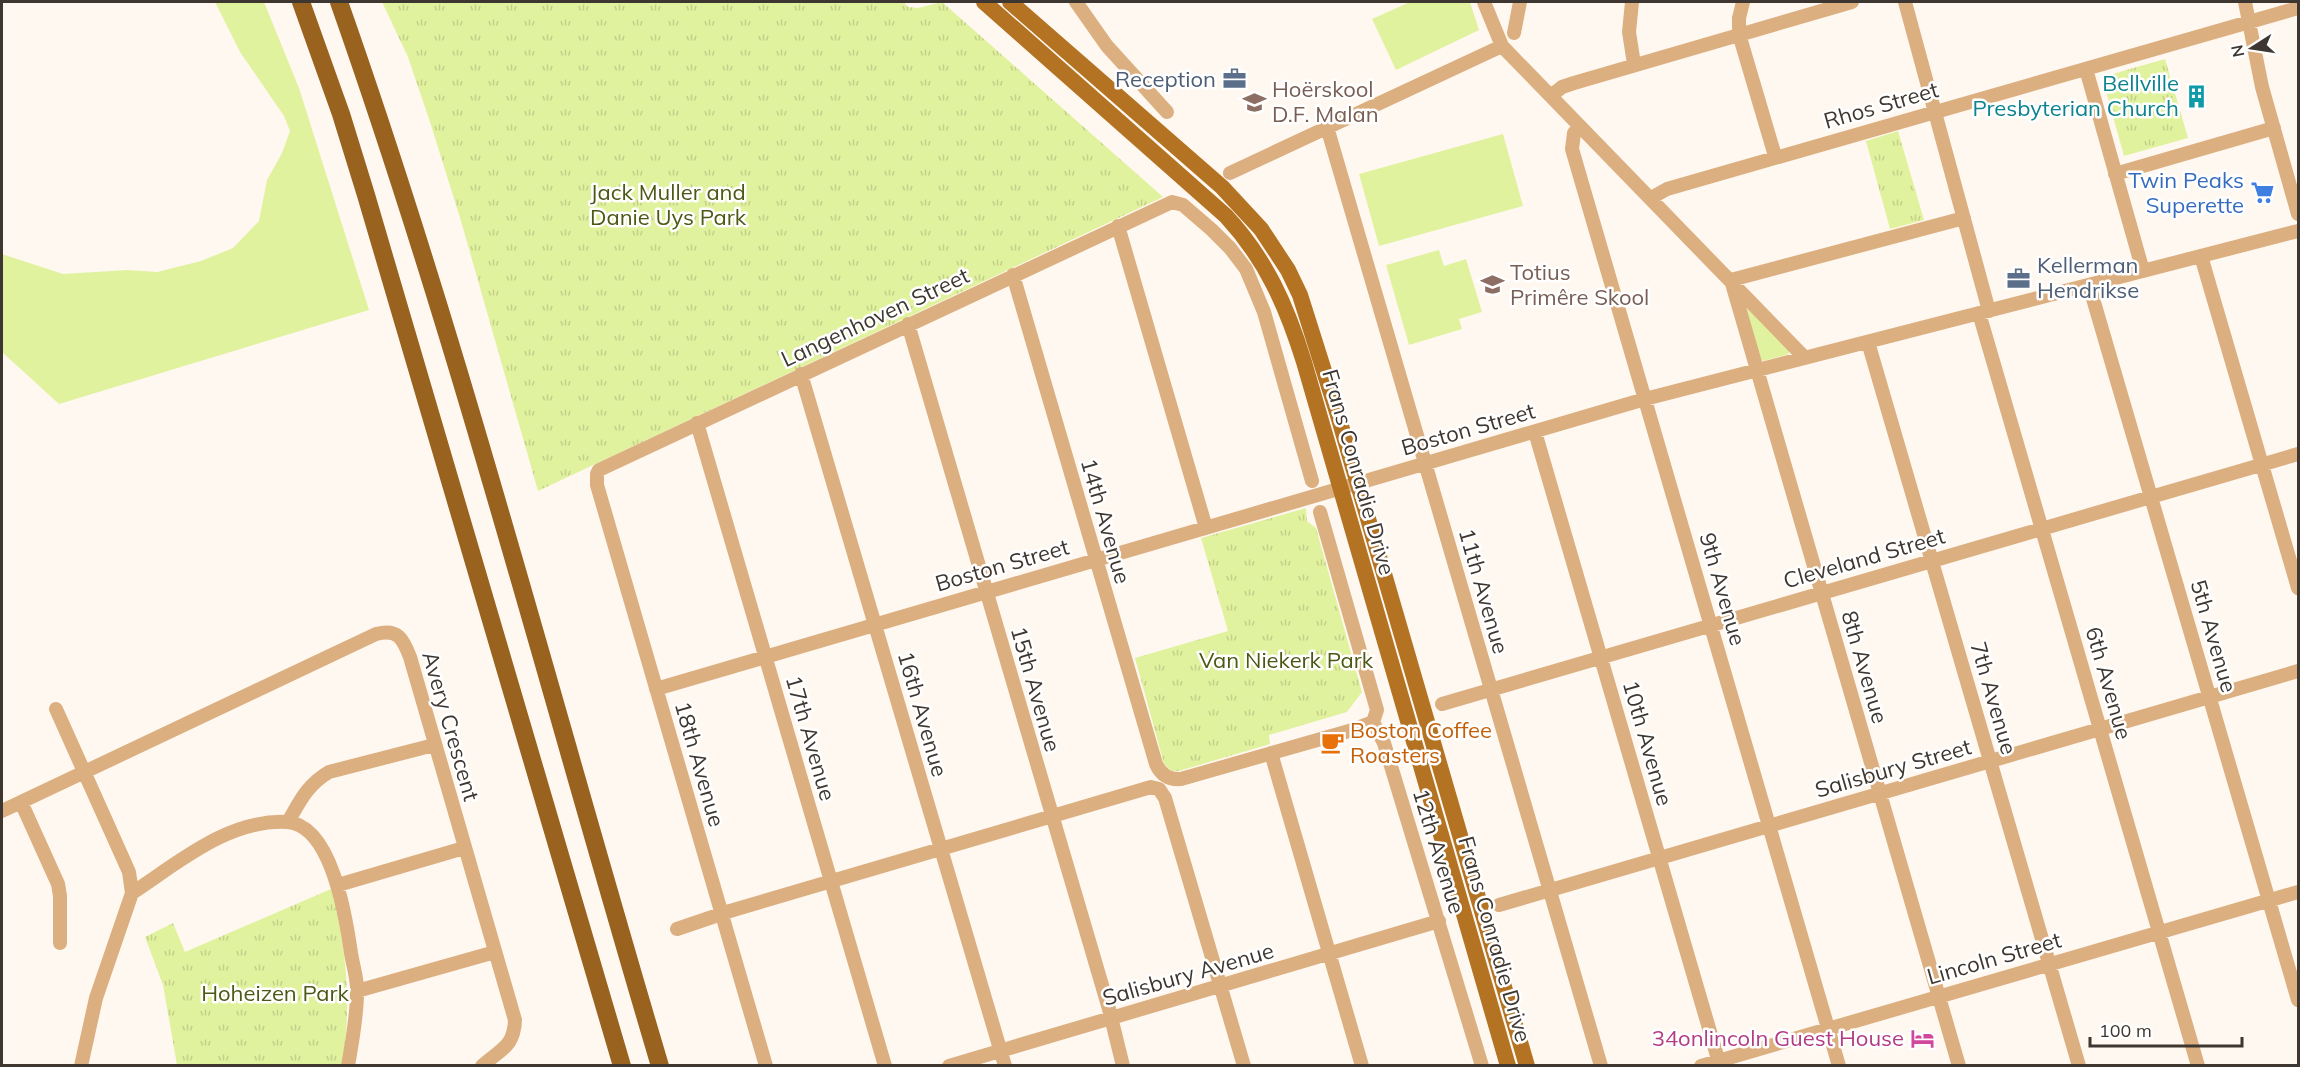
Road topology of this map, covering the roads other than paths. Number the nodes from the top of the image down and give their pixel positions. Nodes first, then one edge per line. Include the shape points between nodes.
1 (301, 2) edge
2 (339, 2) edge
3 (984, 2) edge
4 (1010, 2) edge
5 (1076, 2) edge
6 (1484, 2) edge
7 (1520, 2) edge
8 (1632, 2) edge
9 (1743, 2) edge
10 (1852, 2) edge
11 (1905, 2) edge
12 (2245, 2) edge
13 (2298, 8) edge
14 (2250, 22) junction
15 (1514, 33) dead end
16 (1739, 34) junction
17 (1502, 46) junction
18 (1634, 64) junction
19 (2086, 69) junction
20 (1551, 96) junction
21 (1935, 111) junction
22 (1167, 112) dead end
23 (1580, 126) junction
24 (1327, 127) junction
25 (2274, 128) junction
26 (1775, 156) junction
27 (1230, 173) dead end
28 (2115, 174) junction
29 (1651, 198) junction
30 (2298, 214) edge
31 (1964, 218) junction
32 (1118, 226) junction
33 (2298, 231) edge
34 (2201, 256) junction
35 (2143, 271) junction
36 (1013, 275) junction
37 (1731, 280) junction
38 (2089, 285) junction
39 (1984, 312) junction
40 (908, 324) junction
41 (1868, 342) junction
42 (1804, 358) junction
43 (1757, 370) junction
44 (801, 374) junction
45 (1645, 399) junction
46 (697, 423) junction
47 (1535, 432) junction
48 (2298, 454) edge
49 (1425, 464) junction
50 (2263, 465) junction
51 (597, 474) joint
52 (1312, 481) dead end
53 (1357, 483) junction
54 (1341, 488) junction
55 (2151, 496) junction
56 (1320, 512) dead end
57 (1206, 528) junction
58 (2042, 528) junction
59 (1095, 560) junction
60 (1932, 560) junction
61 (2298, 588) edge
62 (986, 592) junction
63 (1822, 592) junction
64 (875, 624) junction
65 (1711, 625) junction
66 (765, 656) junction
67 (1601, 657) junction
68 (2298, 671) edge
69 (656, 689) junction
70 (1491, 689) junction
71 (2210, 698) junction
72 (1442, 704) dead end
73 (56, 709) dead end
74 (1373, 722) junction
75 (2101, 729) junction
76 (434, 745) junction
77 (1271, 753) junction
78 (1991, 762) junction
79 (84, 771) junction
80 (1162, 782) junction
81 (1880, 794) junction
82 (21, 802) junction
83 (2, 811) edge
84 (1052, 817) junction
85 (288, 822) junction
86 (1771, 826) junction
87 (464, 848) junction
88 (941, 849) junction
89 (1660, 858) junction
90 (831, 881) junction
91 (338, 885) junction
92 (1550, 891) junction
93 (2298, 892) edge
94 (132, 893) junction
95 (2270, 900) junction
96 (1499, 905) dead end
97 (722, 914) junction
98 (1439, 921) junction
99 (677, 929) dead end
100 (2159, 932) junction
101 (60, 943) dead end
102 (495, 952) junction
103 (1330, 954) junction
104 (2049, 964) junction
105 (1220, 986) junction
106 (357, 991) junction
107 (1939, 996) junction
108 (2298, 1000) edge
109 (1110, 1019) junction
110 (1828, 1028) junction
111 (1000, 1051) junction
112 (1720, 1063) edge
113 (81, 1065) edge
114 (348, 1065) edge
115 (482, 1065) edge
116 (622, 1065) edge
117 (660, 1065) edge
118 (766, 1065) edge
119 (885, 1065) edge
120 (949, 1065) edge
121 (1005, 1065) edge
122 (1124, 1065) edge
123 (1244, 1065) edge
124 (1362, 1065) edge
125 (1482, 1065) edge
126 (1508, 1065) edge
127 (1527, 1065) edge
128 (1601, 1065) edge
129 (1701, 1065) edge
130 (1839, 1065) edge
131 (1959, 1065) edge
132 (2079, 1065) edge
133 (2198, 1065) edge

1 - 116 highway via 366,195
2 - 117 highway via 402,186
3 - 54 main road, Frans Conradie Drive via 1207,198 1254,249 1292,325
4 - 53 main road, Frans Conradie Drive via 1222,187 1268,238 1291,276 1308,318
5 - 22 street via 1107,46
6 - 17 street
7 - 15 street
8 - 18 street via 1629,32
9 - 16 street
10 - 16 street
11 - 21 street, 6th Avenue
12 - 14 street
13 - 14 street, Rhos Street
14 - 19 street, Rhos Street
14 - 25 street
16 - 18 street
16 - 26 street
17 - 20 street
17 - 24 street
18 - 20 street via 1569,84
19 - 21 street, Rhos Street
19 - 28 street
20 - 23 street
21 - 26 street, Rhos Street
21 - 31 street, 6th Avenue
23 - 29 street
23 - 45 street, 9th Avenue via 1574,133 1572,149
24 - 27 street
24 - 49 street, 11th Avenue
25 - 28 street
25 - 30 street
26 - 29 street, Rhos Street via 1667,189
28 - 35 street
29 - 37 street
31 - 37 street
31 - 39 street, 6th Avenue
32 - 36 street, Langenhoven Street
32 - 52 street, Langenhoven Street via 1165,203 1183,205 1230,248 1246,269 1264,312
32 - 57 street
33 - 34 street, Boston Street
34 - 35 street, Boston Street
34 - 50 street
35 - 38 street, Boston Street
36 - 40 street, Langenhoven Street
36 - 59 street, 14th Avenue
37 - 42 street
37 - 43 street, 8th Avenue
38 - 39 street, Boston Street
38 - 55 street, 5th Avenue
39 - 41 street, Boston Street
39 - 58 street, 6th Avenue
40 - 44 street, Langenhoven Street
40 - 62 street, 15th Avenue
41 - 42 street, Boston Street
41 - 60 street, 7th Avenue
42 - 43 street, Boston Street
43 - 45 street, Boston Street
43 - 63 street, 8th Avenue
44 - 46 street, Langenhoven Street
44 - 64 street, 16th Avenue
45 - 47 street, Boston Street
45 - 65 street, 9th Avenue
46 - 51 street, Langenhoven Street via 603,466
46 - 66 street, 17th Avenue
47 - 49 street, Boston Street
47 - 67 street, 10th Avenue
48 - 50 street, Cleveland Street
49 - 53 street, Boston Street
49 - 70 street, 11th Avenue
50 - 55 street, Cleveland Street
50 - 61 street
51 - 69 street, 18th Avenue
53 - 54 street, Boston Street
53 - 127 main road, Frans Conradie Drive
54 - 57 street, Boston Street
54 - 126 main road, Frans Conradie Drive
55 - 58 street, Cleveland Street
55 - 71 street, 5th Avenue
56 - 74 street, 12th Avenue via 1377,710
57 - 59 street, Boston Street
58 - 60 street, Cleveland Street
58 - 75 street, 6th Avenue
59 - 62 street, Boston Street
59 - 80 street, 14th Avenue
60 - 63 street, Cleveland Street
60 - 78 street, 7th Avenue
62 - 64 street, Boston Street
62 - 84 street, 15th Avenue
63 - 65 street, Cleveland Street
63 - 81 street, 8th Avenue
64 - 66 street, Boston Street
64 - 88 street, 16th Avenue
65 - 67 street, Cleveland Street
65 - 86 street, 9th Avenue
66 - 69 street, Boston Street
66 - 90 street, 17th Avenue
67 - 70 street, Cleveland Street
67 - 89 street, 10th Avenue
68 - 71 street, Salisbury Street
69 - 97 street, 18th Avenue
70 - 72 street, Cleveland Street
70 - 92 street, 11th Avenue
71 - 75 street, Salisbury Street
71 - 95 street, 5th Avenue
73 - 79 street
74 - 77 street
74 - 98 street, 12th Avenue via 1384,742
75 - 78 street, Salisbury Street
75 - 100 street, 6th Avenue
76 - 79 street, Avery Crescent via 404,642 386,631
76 - 85 street via 329,772 304,793
76 - 87 street, Avery Crescent
77 - 80 street
77 - 103 street
78 - 81 street, Salisbury Street
78 - 104 street, 7th Avenue
79 - 82 street, Avery Crescent
79 - 94 street via 129,872
80 - 84 street
80 - 105 street, 14th Avenue
81 - 86 street, Salisbury Street
81 - 107 street, 8th Avenue
82 - 83 street, Avery Crescent
82 - 101 street via 58,884
84 - 88 street
84 - 109 street, 15th Avenue
85 - 91 street via 302,826 313,836
85 - 94 street via 249,828 209,842
86 - 89 street, Salisbury Street
86 - 110 street, 9th Avenue
87 - 91 street
87 - 102 street, Avery Crescent
88 - 90 street
88 - 111 street, 16th Avenue
89 - 92 street, Salisbury Street
89 - 112 street, 10th Avenue
90 - 97 street
90 - 119 street, 17th Avenue
91 - 106 street
92 - 96 street, Salisbury Street
92 - 128 street, 11th Avenue
93 - 95 street, Lincoln Street
94 - 113 street via 96,998
95 - 100 street, Lincoln Street
95 - 108 street, 5th Avenue
97 - 99 street
97 - 118 street, 18th Avenue
98 - 103 street, Salisbury Avenue
98 - 125 street, 12th Avenue
100 - 104 street, Lincoln Street
100 - 133 street, 6th Avenue
102 - 106 street
102 - 115 street, Avery Crescent via 515,1020 514,1030 509,1044
103 - 105 street, Salisbury Avenue
103 - 124 street
104 - 107 street, Lincoln Street
104 - 132 street, 7th Avenue
105 - 109 street, Salisbury Avenue
105 - 123 street, 14th Avenue
106 - 114 street
107 - 110 street, Lincoln Street
107 - 131 street, 8th Avenue
109 - 111 street, Salisbury Avenue
109 - 122 street, 15th Avenue
110 - 112 street, Lincoln Street
110 - 130 street, 9th Avenue
111 - 120 street, Salisbury Avenue
111 - 121 street, 16th Avenue
112 - 129 street, Lincoln Street

